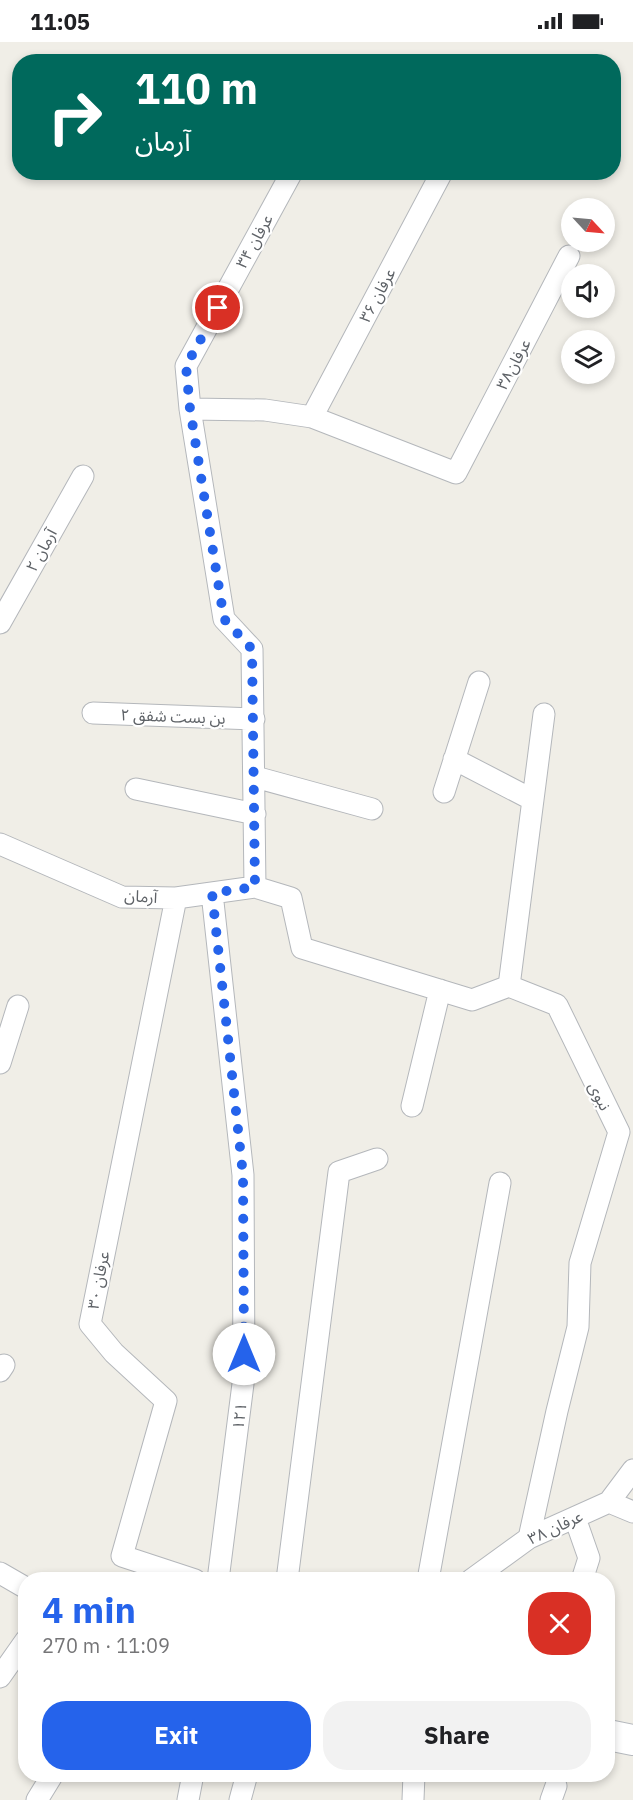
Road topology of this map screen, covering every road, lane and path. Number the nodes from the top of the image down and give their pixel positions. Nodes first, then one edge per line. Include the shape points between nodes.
1 (288, 180) edge
2 (438, 180) edge
3 (569, 256) dead end
4 (190, 409) junction
5 (312, 417) junction
6 (83, 477) dead end
7 (0, 623) edge
8 (479, 682) dead end
9 (93, 712) dead end
10 (544, 714) dead end
11 (254, 719) junction
12 (454, 759) junction
13 (255, 777) junction
14 (136, 789) dead end
15 (444, 792) dead end
16 (533, 800) junction
17 (372, 809) dead end
18 (255, 814) junction
19 (0, 844) edge
20 (255, 887) junction
21 (212, 893) junction
22 (176, 898) junction
23 (508, 986) junction
24 (440, 990) junction
25 (18, 1006) dead end
26 (0, 1064) edge
27 (412, 1106) dead end
28 (377, 1159) dead end
29 (500, 1183) dead end
30 (633, 1470) edge
31 (609, 1502) junction
32 (633, 1512) edge
33 (575, 1518) junction
34 (529, 1538) junction
35 (171, 1572) edge
36 (219, 1572) edge
37 (288, 1572) edge
38 (429, 1572) edge
39 (482, 1572) edge
40 (585, 1572) edge
41 (0, 1573) edge
42 (18, 1583) edge
43 (18, 1651) edge
44 (0, 1677) edge
45 (615, 1736) edge
46 (633, 1740) edge
47 (48, 1782) edge
48 (191, 1782) edge
49 (245, 1782) edge
50 (414, 1782) edge
51 (37, 1800) edge
52 (188, 1800) edge
53 (240, 1800) edge
54 (413, 1800) edge

1 - 4 street, عرفان ۳۴ via 186,366
2 - 5 street, عرفان ۳۶
3 - 5 street, عرفان۳۸ via 456,473
4 - 5 street via 265,410
4 - 11 street via 224,619 252,649
6 - 7 street, آرمان ۲
8 - 12 street
9 - 11 street, بن بست شفق ۲
10 - 16 street
11 - 13 street
12 - 15 street
12 - 16 street
13 - 17 street
13 - 18 street
14 - 18 street
16 - 23 street
18 - 20 street
19 - 22 street, آرمان via 122,897
20 - 21 street, آرمان
20 - 24 street via 291,898 302,948
21 - 22 street, آرمان
21 - 36 street, ۱۲۱ via 243,1175 244,1376
22 - 35 street, عرفان ۳۰ via 90,1324 114,1353 166,1401 123,1556
23 - 24 street via 472,1000
23 - 34 street, نبوی via 557,1005 619,1132 580,1263 578,1327
24 - 27 street
25 - 26 street
28 - 37 street via 339,1172
29 - 38 street
30 - 31 street, عرفان ۳۸
31 - 32 street
31 - 33 street, عرفان ۳۸
33 - 34 street, عرفان ۳۸
33 - 40 street via 589,1558
34 - 39 street, عرفان ۳۸
41 - 42 street
43 - 44 street
45 - 46 street
47 - 51 street
48 - 52 street
49 - 53 street
50 - 54 street

